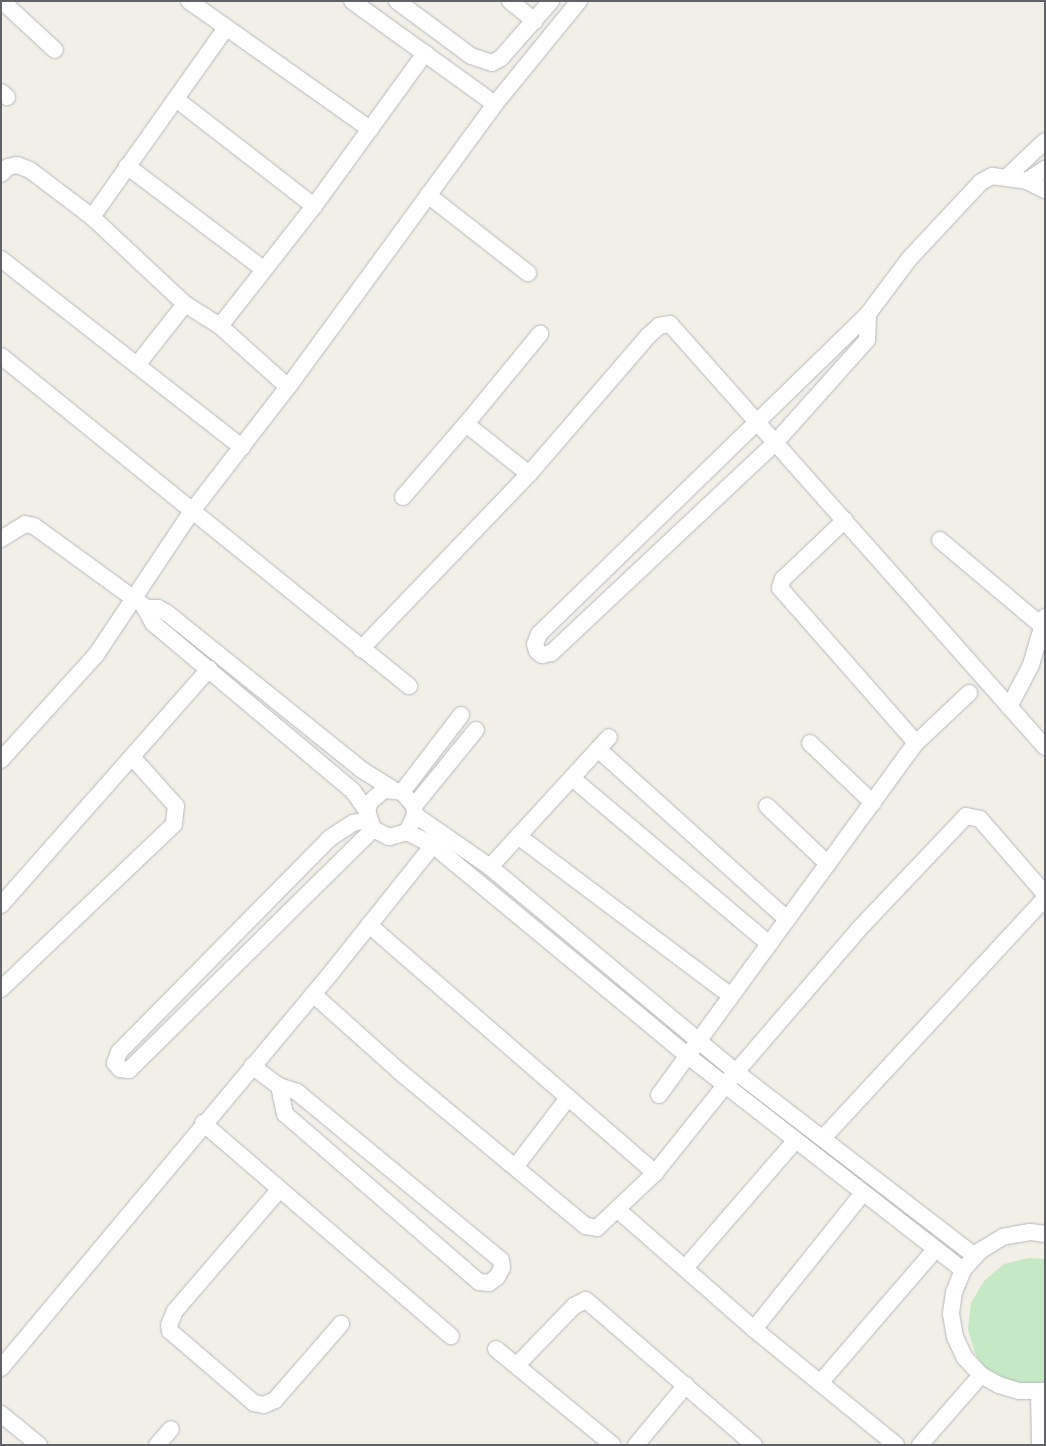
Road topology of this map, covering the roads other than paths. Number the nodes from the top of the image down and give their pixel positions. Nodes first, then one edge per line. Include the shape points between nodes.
1 (2, 1) edge
2 (189, 1) edge
3 (352, 1) edge
4 (397, 1) edge
5 (510, 1) edge
6 (551, 1) edge
7 (579, 1) edge
8 (535, 21) junction
9 (225, 29) junction
10 (55, 50) dead end
11 (425, 53) junction
12 (176, 99) junction
13 (495, 104) junction
14 (370, 129) junction
15 (1045, 141) edge
16 (126, 166) junction
17 (1045, 168) edge
18 (1, 174) edge
19 (1007, 177) junction
20 (1027, 181) junction
21 (1045, 190) edge
22 (428, 195) junction
23 (314, 206) junction
24 (92, 217) junction
25 (1, 259) edge
26 (264, 270) junction
27 (528, 273) dead end
28 (185, 304) junction
29 (868, 314) junction
30 (220, 326) junction
31 (540, 334) dead end
32 (1, 356) edge
33 (137, 365) junction
34 (288, 386) junction
35 (466, 424) junction
36 (757, 424) junction
37 (775, 442) junction
38 (242, 447) junction
39 (529, 474) junction
40 (403, 498) dead end
41 (192, 511) junction
42 (845, 520) junction
43 (1, 539) edge
44 (940, 540) dead end
45 (140, 604) junction
46 (1044, 622) edge
47 (361, 650) junction
48 (209, 669) junction
49 (409, 686) dead end
50 (970, 693) dead end
51 (1009, 707) junction
52 (461, 714) dead end
53 (476, 730) dead end
54 (810, 743) dead end
55 (916, 743) junction
56 (1045, 747) edge
57 (132, 757) junction
58 (1, 760) edge
59 (572, 778) junction
60 (398, 790) junction
61 (873, 803) junction
62 (767, 806) dead end
63 (415, 811) junction
64 (370, 820) junction
65 (407, 832) junction
66 (518, 836) junction
67 (433, 844) junction
68 (828, 864) junction
69 (490, 867) junction
70 (1045, 894) edge
71 (1045, 898) edge
72 (1, 905) edge
73 (787, 920) junction
74 (369, 926) junction
75 (769, 944) junction
76 (1, 989) edge
77 (313, 994) junction
78 (730, 996) junction
79 (698, 1039) junction
80 (688, 1056) junction
81 (252, 1066) junction
82 (736, 1072) junction
83 (725, 1085) junction
84 (279, 1086) junction
85 (659, 1095) dead end
86 (568, 1098) junction
87 (204, 1123) junction
88 (822, 1138) junction
89 (795, 1141) junction
90 (516, 1166) junction
91 (655, 1173) junction
92 (278, 1190) junction
93 (862, 1194) junction
94 (618, 1210) junction
95 (1045, 1234) edge
96 (934, 1251) junction
97 (975, 1256) junction
98 (684, 1268) junction
99 (963, 1270) junction
100 (341, 1324) dead end
101 (754, 1329) junction
102 (451, 1336) dead end
103 (496, 1349) dead end
104 (517, 1365) junction
105 (1, 1368) edge
106 (981, 1375) junction
107 (820, 1383) junction
108 (686, 1385) junction
109 (1042, 1391) edge
110 (1, 1414) edge
111 (171, 1429) dead end
112 (612, 1444) edge
113 (39, 1445) edge
114 (157, 1445) edge
115 (636, 1445) edge
116 (754, 1445) edge
117 (896, 1445) edge
118 (920, 1445) edge
119 (1040, 1445) edge

1 - 10 street
2 - 9 street
3 - 11 street
4 - 8 street via 482,62 492,63 501,58
5 - 8 street
6 - 8 street
7 - 13 street
9 - 12 street
9 - 14 street
11 - 13 street
11 - 14 street
12 - 16 street
12 - 23 street
13 - 22 street
14 - 23 street
15 - 19 street
16 - 24 street
16 - 26 street
17 - 20 street
18 - 24 street via 8,167 17,165 30,170
19 - 20 street
19 - 29 street via 992,176 981,182 909,260
20 - 21 street
22 - 27 street
22 - 34 street
23 - 26 street
24 - 28 street
25 - 33 street
26 - 30 street
28 - 30 street
28 - 33 street
29 - 36 street
29 - 37 street via 867,340
30 - 34 street
31 - 35 street
32 - 41 street
33 - 38 street
34 - 38 street
35 - 39 street
35 - 40 street
36 - 37 street
36 - 37 street via 539,634 535,644 537,651 542,655 551,653
36 - 39 street via 678,330 670,324 659,326
37 - 42 street
38 - 41 street
39 - 47 street
41 - 45 street
41 - 47 street
42 - 51 street
42 - 55 street via 783,579 780,588
43 - 45 street via 24,524 34,526
44 - 46 street
45 - 48 street via 153,623
45 - 58 street
45 - 60 street via 167,613 362,770
46 - 51 street via 1031,665
47 - 49 street
48 - 57 street
48 - 64 street via 353,791
50 - 55 street
51 - 56 street
52 - 60 street
53 - 63 street
54 - 61 street
55 - 61 street
57 - 72 street
57 - 76 street via 176,806 174,824
59 - 66 street
59 - 73 street via 603,743
59 - 75 street
60 - 63 street
60 - 64 street via 376,795
61 - 68 street
62 - 68 street
63 - 65 street
63 - 69 street
64 - 64 street via 129,1070 120,1069 115,1063 119,1052 330,838 353,823
64 - 65 street via 389,837
65 - 67 street
66 - 69 street
66 - 78 street
67 - 74 street
67 - 80 street
68 - 73 street
69 - 79 street
70 - 82 street via 980,818 966,816 858,930
71 - 88 street
73 - 75 street
74 - 77 street
74 - 86 street
75 - 78 street
77 - 81 street
77 - 90 street via 399,1071
78 - 79 street
79 - 80 street
79 - 82 street
80 - 83 street
80 - 85 street
81 - 84 street
81 - 87 street
82 - 83 street
82 - 88 street
83 - 89 street
83 - 91 street
84 - 84 street via 297,1092 501,1260 502,1268 497,1278 489,1284 479,1282 293,1121 283,1110
86 - 90 street
86 - 91 street
87 - 92 street
87 - 105 street
88 - 97 street
89 - 93 street
89 - 98 street
90 - 94 street via 592,1228 603,1226
91 - 94 street
92 - 100 street via 176,1311 169,1325 170,1331 254,1403 264,1405 275,1400
92 - 102 street
93 - 96 street
93 - 101 street
94 - 98 street
95 - 97 street via 1030,1232 1003,1237
96 - 99 street
96 - 107 street
97 - 99 street
98 - 101 street
99 - 106 street via 954,1292 951,1314 965,1358
101 - 107 street
103 - 104 street
104 - 108 street via 584,1299
104 - 112 street
106 - 109 street via 998,1386 1019,1391
106 - 118 street
107 - 117 street
108 - 115 street
108 - 116 street
109 - 119 street
110 - 113 street
111 - 114 street

